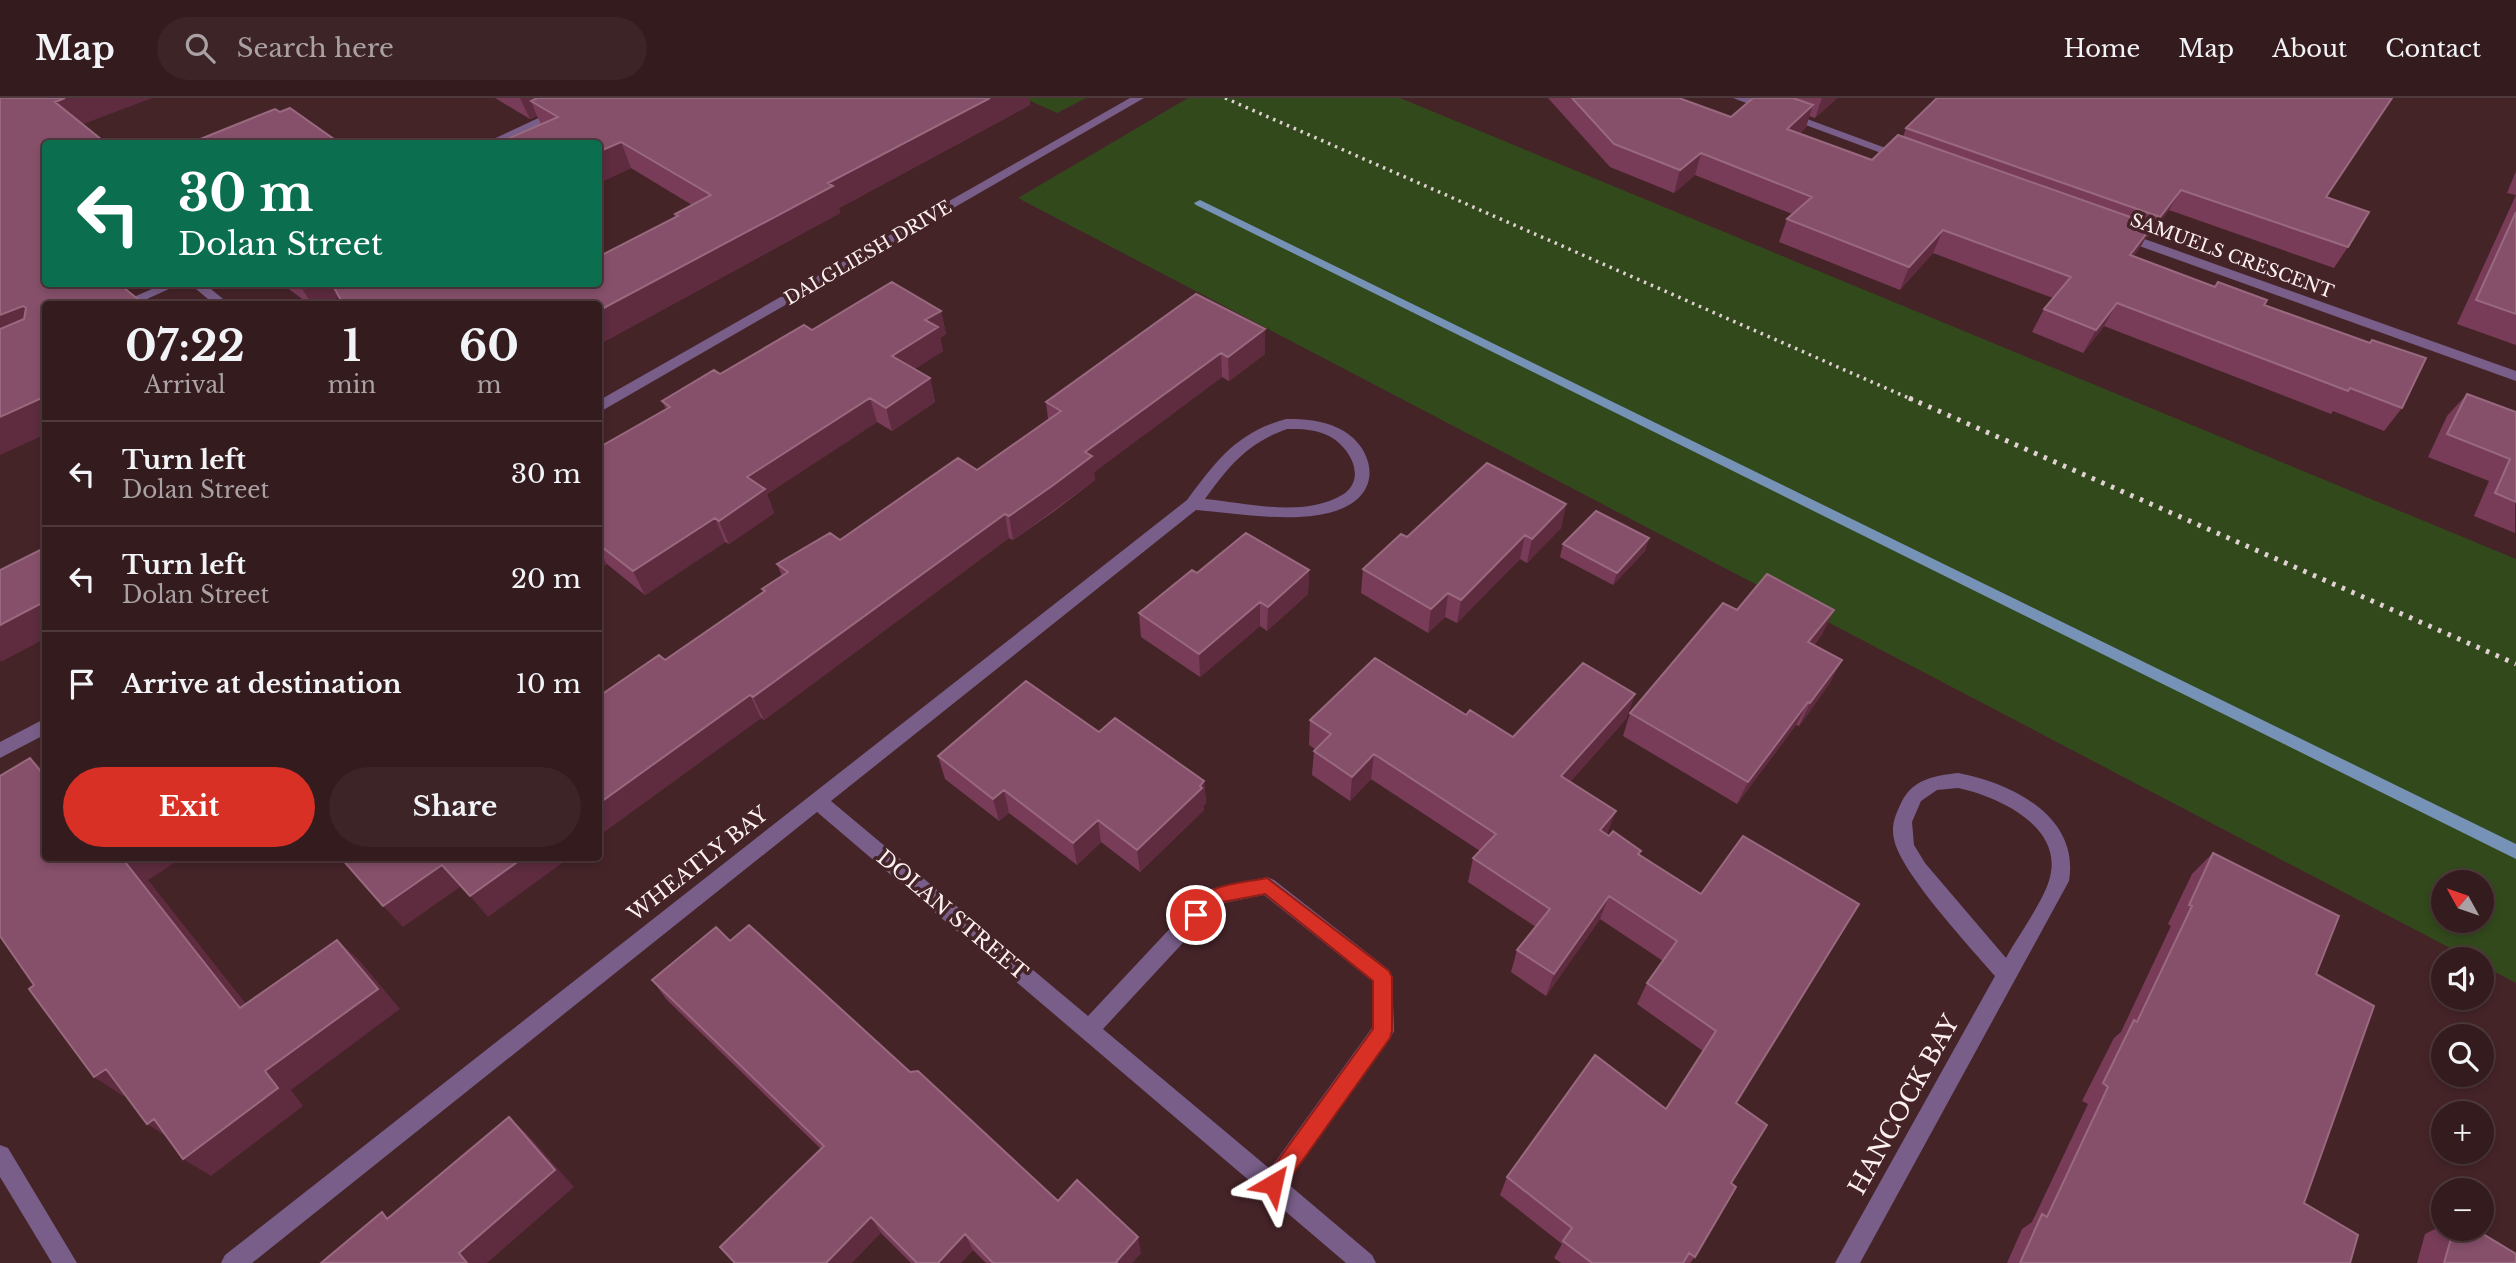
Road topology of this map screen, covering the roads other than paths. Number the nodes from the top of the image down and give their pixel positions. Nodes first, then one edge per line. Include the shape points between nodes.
1 (591, 98) edge
2 (1138, 98) edge
3 (1739, 98) edge
4 (498, 140) edge
5 (1924, 164) edge
6 (2108, 230) edge
7 (166, 287) edge
8 (201, 287) edge
9 (132, 301) edge
10 (218, 301) edge
11 (2516, 376) edge
12 (602, 406) edge
13 (1193, 504) junction
14 (42, 726) edge
15 (0, 751) edge
16 (816, 800) junction
17 (2006, 972) junction
18 (1089, 1030) junction
19 (0, 1156) edge
20 (1273, 1184) junction
21 (65, 1263) edge
22 (233, 1263) edge
23 (1364, 1263) edge
24 (1847, 1263) edge

1 - 4 street
2 - 12 street, DALGLIESH DRIVE
3 - 5 street
6 - 11 street, SAMUELS CRESCENT
7 - 9 street
8 - 10 street
13 - 13 street, WHEATLY BAY via 1301,512 1322,509 1354,492 1364,466 1360,453 1334,431 1307,425 1278,426 1261,432 1225,461
13 - 16 street, WHEATLY BAY
14 - 15 street
16 - 18 street, DOLAN STREET
16 - 22 street, WHEATLY BAY
17 - 17 street, HANCOCK BAY via 2059,881 2061,860 2054,837 2016,798 1963,780 1938,782 1918,792 1905,807 1901,827 1906,849
17 - 24 street, HANCOCK BAY
18 - 20 street, DOLAN STREET
18 - 20 street via 1213,896 1267,886 1382,977 1383,1031
19 - 21 street
20 - 23 street, DOLAN STREET

